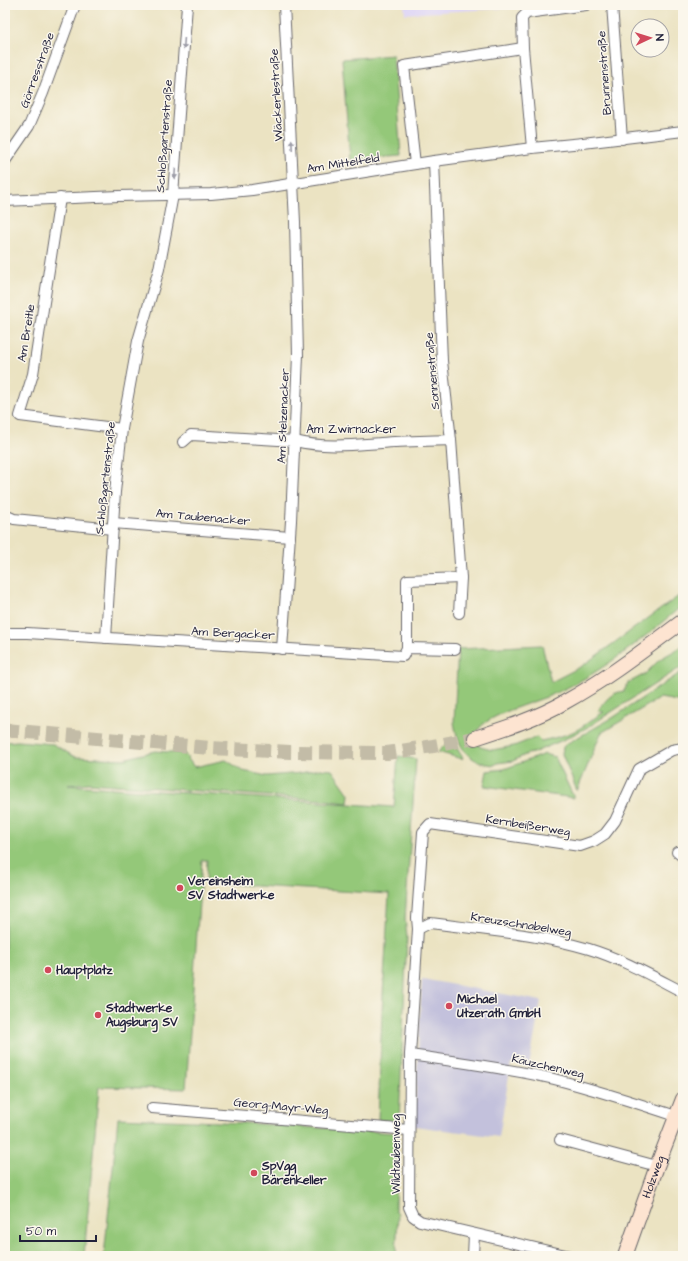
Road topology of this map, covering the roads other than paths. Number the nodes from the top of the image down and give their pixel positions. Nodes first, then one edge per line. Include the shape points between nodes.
1 (75, 5) edge
2 (187, 5) edge
3 (284, 5) edge
4 (586, 5) edge
5 (612, 5) edge
6 (524, 48) junction
7 (683, 131) edge
8 (622, 139) junction
9 (532, 148) junction
10 (5, 161) edge
11 (434, 161) junction
12 (415, 164) junction
13 (293, 184) junction
14 (173, 195) junction
15 (60, 198) junction
16 (5, 201) edge
17 (122, 429) junction
18 (451, 440) junction
19 (295, 441) junction
20 (183, 442) dead end
21 (5, 516) edge
22 (113, 526) junction
23 (290, 537) junction
24 (461, 578) junction
25 (459, 613) dead end
26 (683, 621) edge
27 (5, 633) edge
28 (106, 638) junction
29 (408, 648) junction
30 (282, 649) junction
31 (455, 649) dead end
32 (475, 738) tunnel mouth
33 (683, 748) edge
34 (418, 929) junction
35 (683, 992) edge
36 (410, 1055) junction
37 (683, 1099) edge
38 (152, 1108) dead end
39 (680, 1117) edge
40 (409, 1130) junction
41 (560, 1140) dead end
42 (657, 1166) junction
43 (474, 1234) junction
44 (473, 1256) edge
45 (570, 1256) edge
46 (625, 1256) edge

1 - 10 street, Görresstraße via 29,126
2 -> 14 street, Schloßgartenstraße
13 -> 3 street, Wäckerlestraße
4 - 6 street via 528,13 522,18
5 - 8 street, Brunnenstraße
6 - 9 street
6 - 12 street via 404,66
7 - 8 street, Am Mittelfeld
8 - 9 street, Am Mittelfeld
9 - 11 street, Am Mittelfeld
11 - 12 street, Am Mittelfeld
11 - 18 street, Sonnenstraße via 442,361
12 - 13 street, Am Mittelfeld
13 - 14 street, Am Mittelfeld via 210,194
13 - 19 street, Am Stelzenacker via 298,289
14 - 15 street, Am Mittelfeld
14 - 17 street, Schloßgartenstraße via 159,269 142,322
15 - 16 street, Am Mittelfeld
15 - 17 street, Am Breitle via 33,374 20,416
17 - 22 street, Schloßgartenstraße
18 - 19 street, Am Zwirnacker via 309,445
18 - 24 street, Sonnenstraße
19 - 20 street, Am Zwirnacker via 191,435
19 - 23 street, Am Stelzenacker
21 - 22 street, Am Taubenacker via 14,519
22 - 23 street, Am Taubenacker
22 - 28 street, Schloßgartenstraße
23 - 30 street, Am Stelzenacker
24 - 25 street, Sonnenstraße
24 - 29 street via 407,580
26 - 32 main road via 614,672 566,702 533,718
27 - 28 street, Am Bergacker
28 - 30 street, Am Bergacker
29 - 30 street, Am Bergacker via 403,656
29 - 31 street, Am Bergacker
33 - 34 street, Kernbeißerweg via 672,750 639,769 615,821 605,834 580,846 430,824 423,832
34 - 35 street, Kreuzschnabelweg via 430,923 554,940 616,959
34 - 36 street, Wildtaubenweg
36 - 39 street, Käuzchenweg via 490,1066 553,1079 597,1090
36 - 40 street, Wildtaubenweg
37 - 39 main road, Holzweg
38 - 40 street, Georg-Mayr-Weg
39 - 42 main road, Holzweg
40 - 43 street, Wildtaubenweg via 409,1207 413,1216 420,1221
41 - 42 street
42 - 46 main road, Holzweg
43 - 44 street
43 - 45 street, Wildtaubenweg

